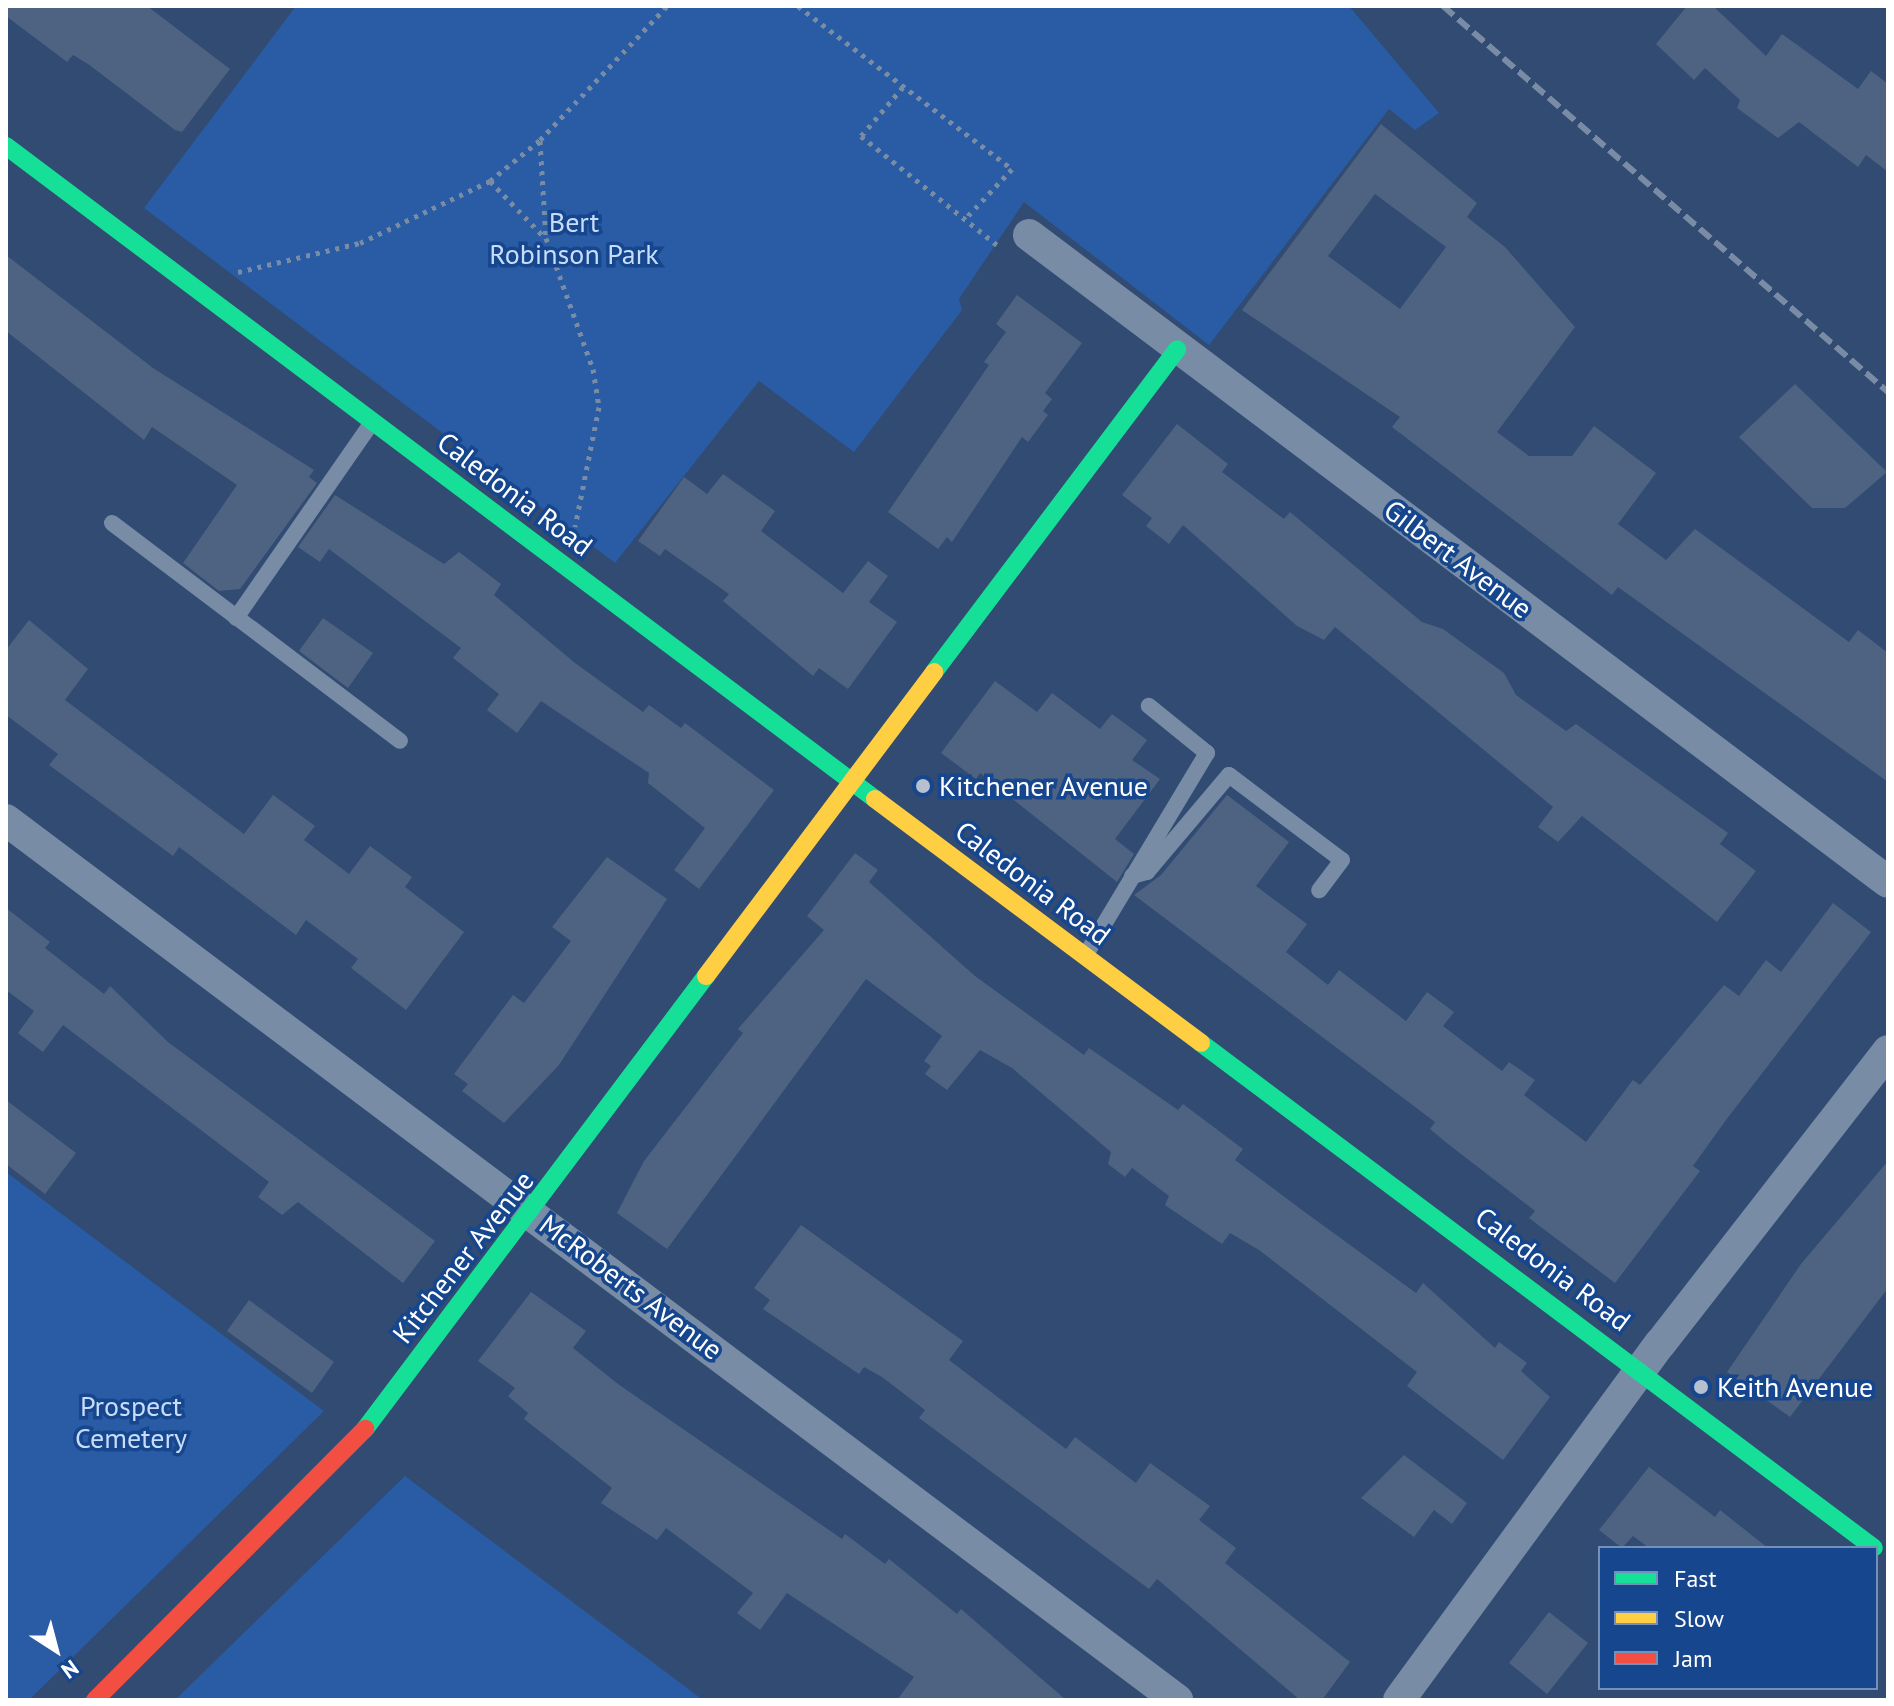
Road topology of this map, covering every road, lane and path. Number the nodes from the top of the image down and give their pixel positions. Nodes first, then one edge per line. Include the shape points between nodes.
1 (667, 6) edge
2 (798, 6) edge
3 (903, 87) junction
4 (540, 140) junction
5 (6, 146) edge
6 (490, 181) junction
7 (965, 219) junction
8 (1029, 235) joint
9 (546, 238) junction
10 (188, 283) junction
11 (1177, 349) junction
12 (372, 422) junction
13 (112, 523) dead end
14 (572, 535) dead end
15 (236, 618) junction
16 (1149, 706) dead end
17 (400, 741) dead end
18 (856, 784) junction
19 (6, 820) edge
20 (1132, 876) junction
21 (1888, 882) edge
22 (1319, 890) dead end
23 (1084, 957) junction
24 (1888, 1051) edge
25 (534, 1213) junction
26 (1642, 1370) junction
27 (1871, 1546) edge
28 (95, 1700) edge
29 (1177, 1700) edge
30 (1399, 1700) edge

1 - 4 path
2 - 3 path
3 - 7 path via 861,136
3 - 7 path via 1012,169
4 - 6 path
4 - 9 path
5 - 10 street, Caledonia Road
6 - 9 path
6 - 10 path via 360,243
7 - 8 path via 1011,256
8 - 11 street, Gilbert Avenue
9 - 14 path via 590,359 599,407
10 - 12 street, Caledonia Road
11 - 18 street, Kitchener Avenue
11 - 21 street, Gilbert Avenue
12 - 15 lane
12 - 18 street, Caledonia Road
13 - 15 lane
15 - 17 lane
16 - 20 lane via 1207,753
18 - 23 street, Caledonia Road
18 - 25 street, Kitchener Avenue
19 - 25 street, McRoberts Avenue
20 - 22 lane via 1147,872 1229,775 1342,860
20 - 23 lane
23 - 26 street, Caledonia Road
24 - 26 street
25 - 28 street, Kitchener Avenue via 317,1486
25 - 29 street, McRoberts Avenue
26 - 27 street, Caledonia Road
26 - 30 street

